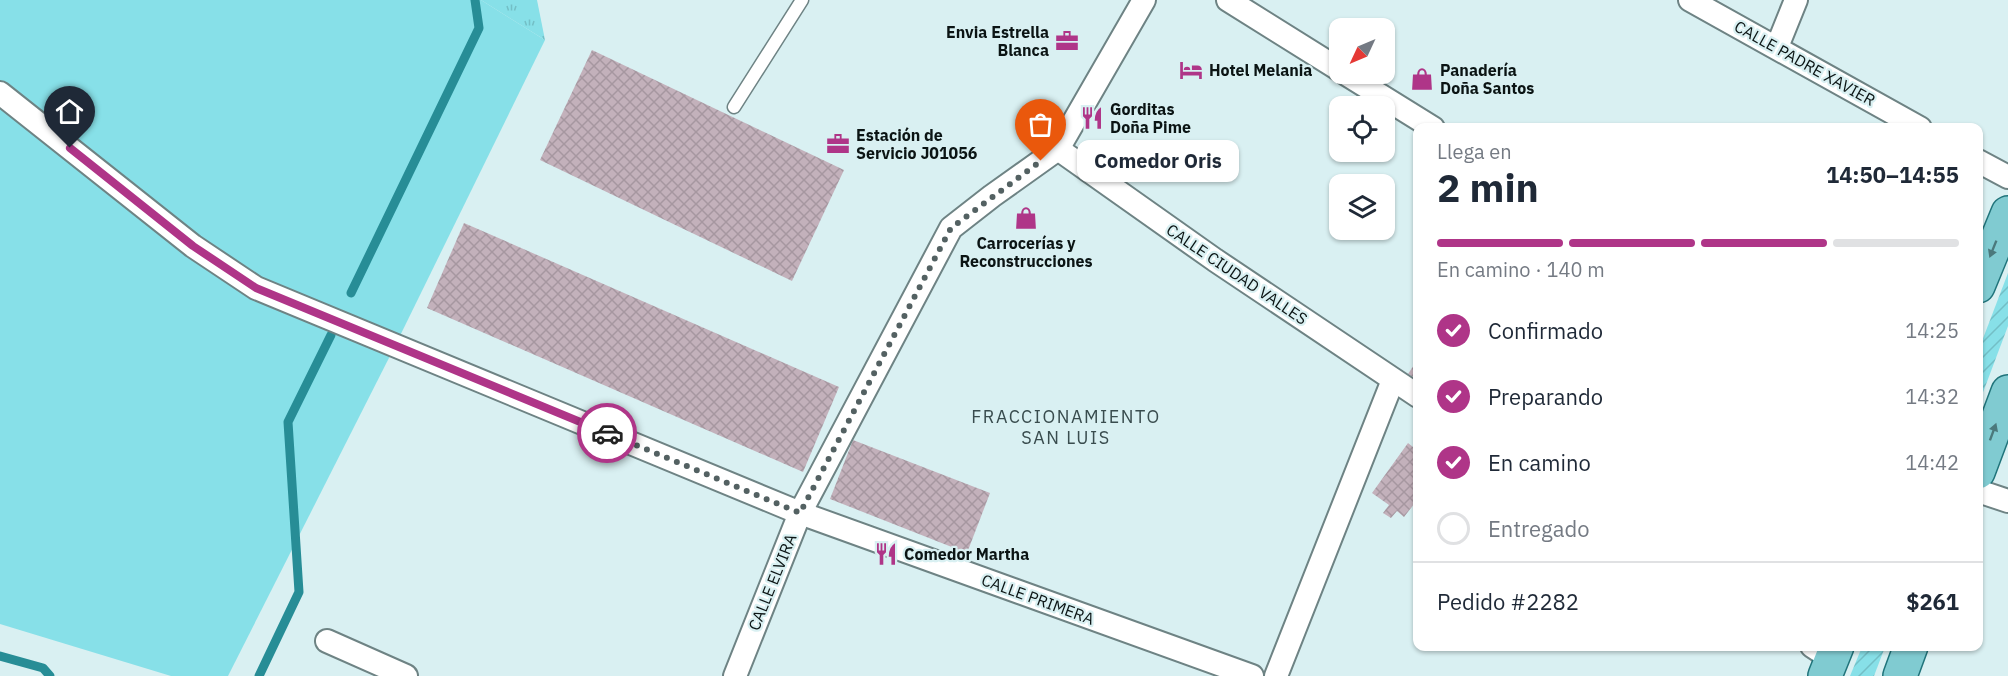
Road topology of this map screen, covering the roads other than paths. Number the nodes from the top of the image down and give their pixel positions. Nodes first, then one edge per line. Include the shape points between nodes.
1 (802, 0) edge
2 (1144, 0) edge
3 (1228, 0) edge
4 (1690, 0) edge
5 (1796, 0) edge
6 (1777, 47) junction
7 (1329, 63) edge
8 (1362, 84) edge
9 (0, 93) edge
10 (734, 107) dead end
11 (1425, 123) edge
12 (1911, 123) edge
13 (1058, 149) junction
14 (1983, 164) edge
15 (2008, 177) edge
16 (2008, 213) edge
17 (1983, 274) edge
18 (1393, 380) junction
19 (2008, 392) edge
20 (1413, 393) edge
21 (1983, 459) edge
22 (1983, 493) edge
23 (2008, 501) edge
24 (800, 513) junction
25 (327, 641) dead end
26 (1909, 651) edge
27 (406, 676) edge
28 (735, 676) edge
29 (1252, 676) edge
30 (1276, 676) edge
31 (1900, 676) edge

1 - 10 lane
2 - 13 street, CALLE ELVIRA
3 - 7 street
4 - 6 street, CALLE PADRE XAVIER
5 - 6 street
6 - 12 street, CALLE PADRE XAVIER
8 - 11 street
9 - 24 street, CALLE PRIMERA via 193,246 256,288
13 - 18 street, CALLE CIUDAD VALLES
13 - 24 street, CALLE ELVIRA via 951,228
14 - 15 street
16 -> 17 main road
18 - 20 street, CALLE CIUDAD VALLES
18 - 30 street
21 -> 19 main road
22 - 23 street
24 - 28 street, CALLE ELVIRA
24 - 29 street, CALLE PRIMERA
25 - 27 street
26 - 31 main road

